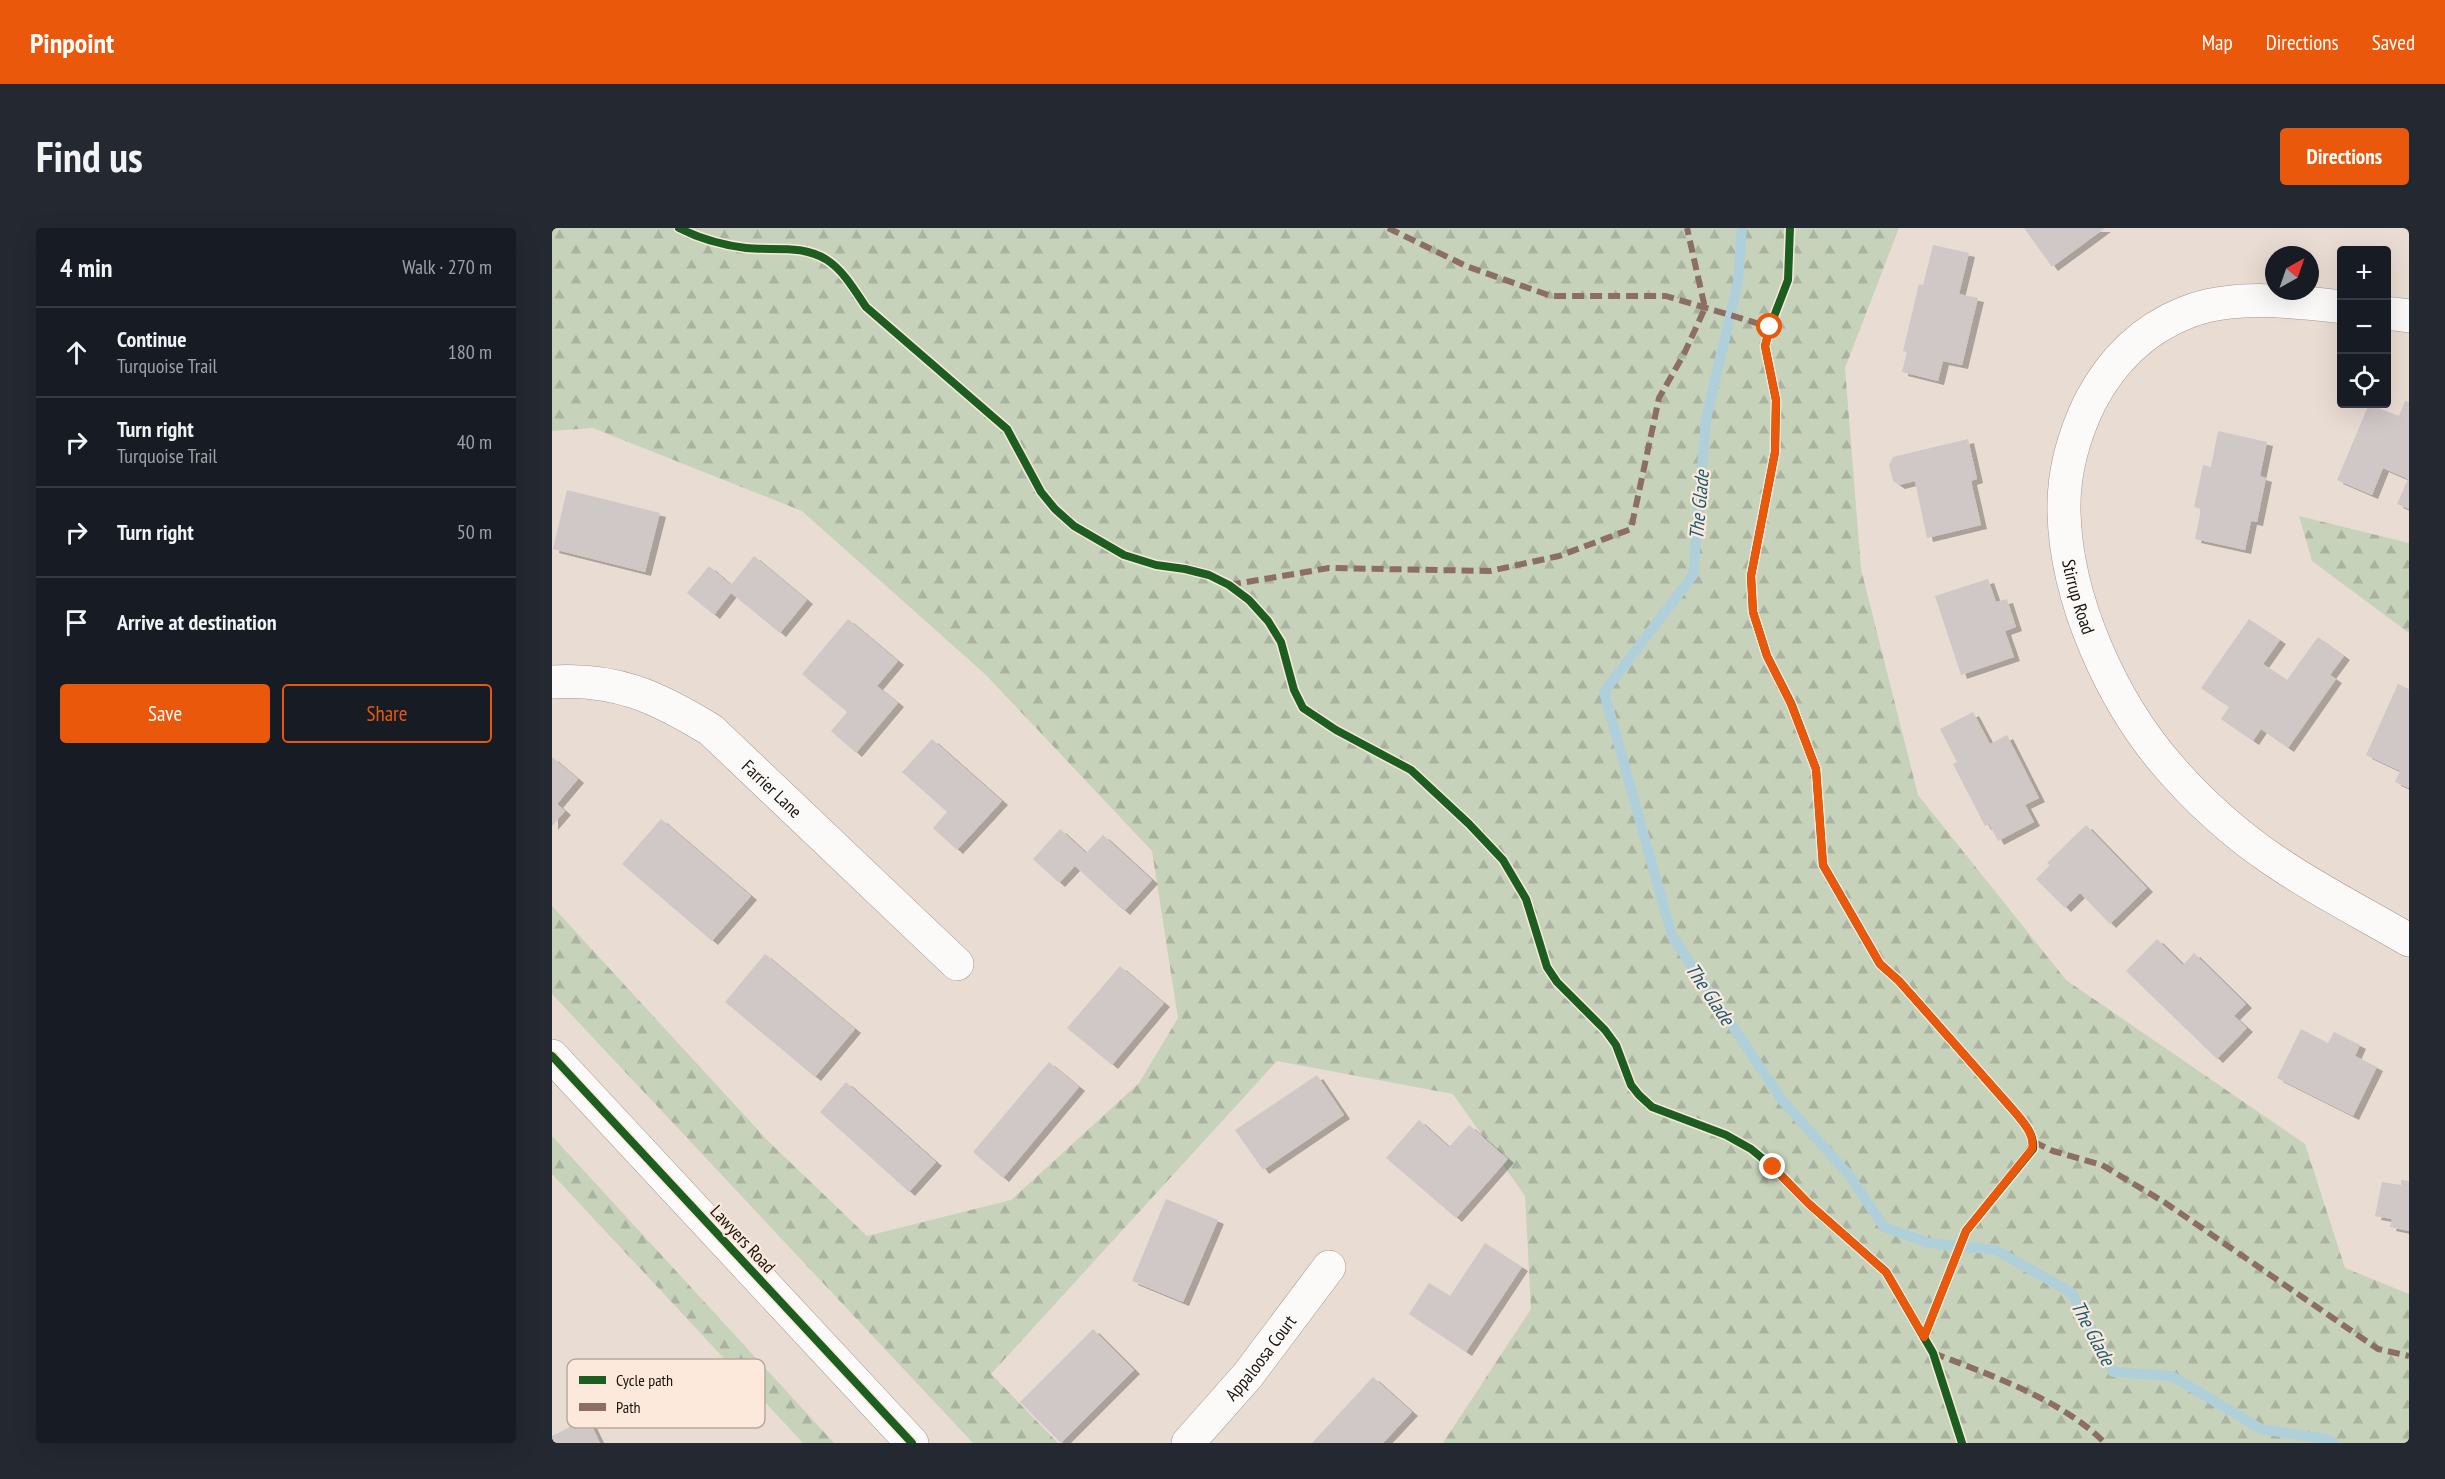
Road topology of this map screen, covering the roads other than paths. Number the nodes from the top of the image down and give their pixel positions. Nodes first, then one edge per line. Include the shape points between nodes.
1 (2337, 306) edge
2 (2391, 314) edge
3 (2409, 316) edge
4 (552, 682) edge
5 (2409, 940) edge
6 (957, 964) dead end
7 (552, 1056) edge
8 (1329, 1267) dead end
9 (912, 1443) edge
10 (1188, 1443) edge

1 - 5 street, Stirrup Road via 2284,300 2232,303 2187,312 2153,329 2125,352 2100,383 2080,423 2068,465 2064,511 2070,565 2102,661 2135,721 2169,767 2211,811 2268,857
2 - 3 street
4 - 6 street, Farrier Lane via 582,681 628,688 672,706 711,730
7 - 9 street, Lawyers Road
8 - 10 street, Appaloosa Court via 1248,1376

